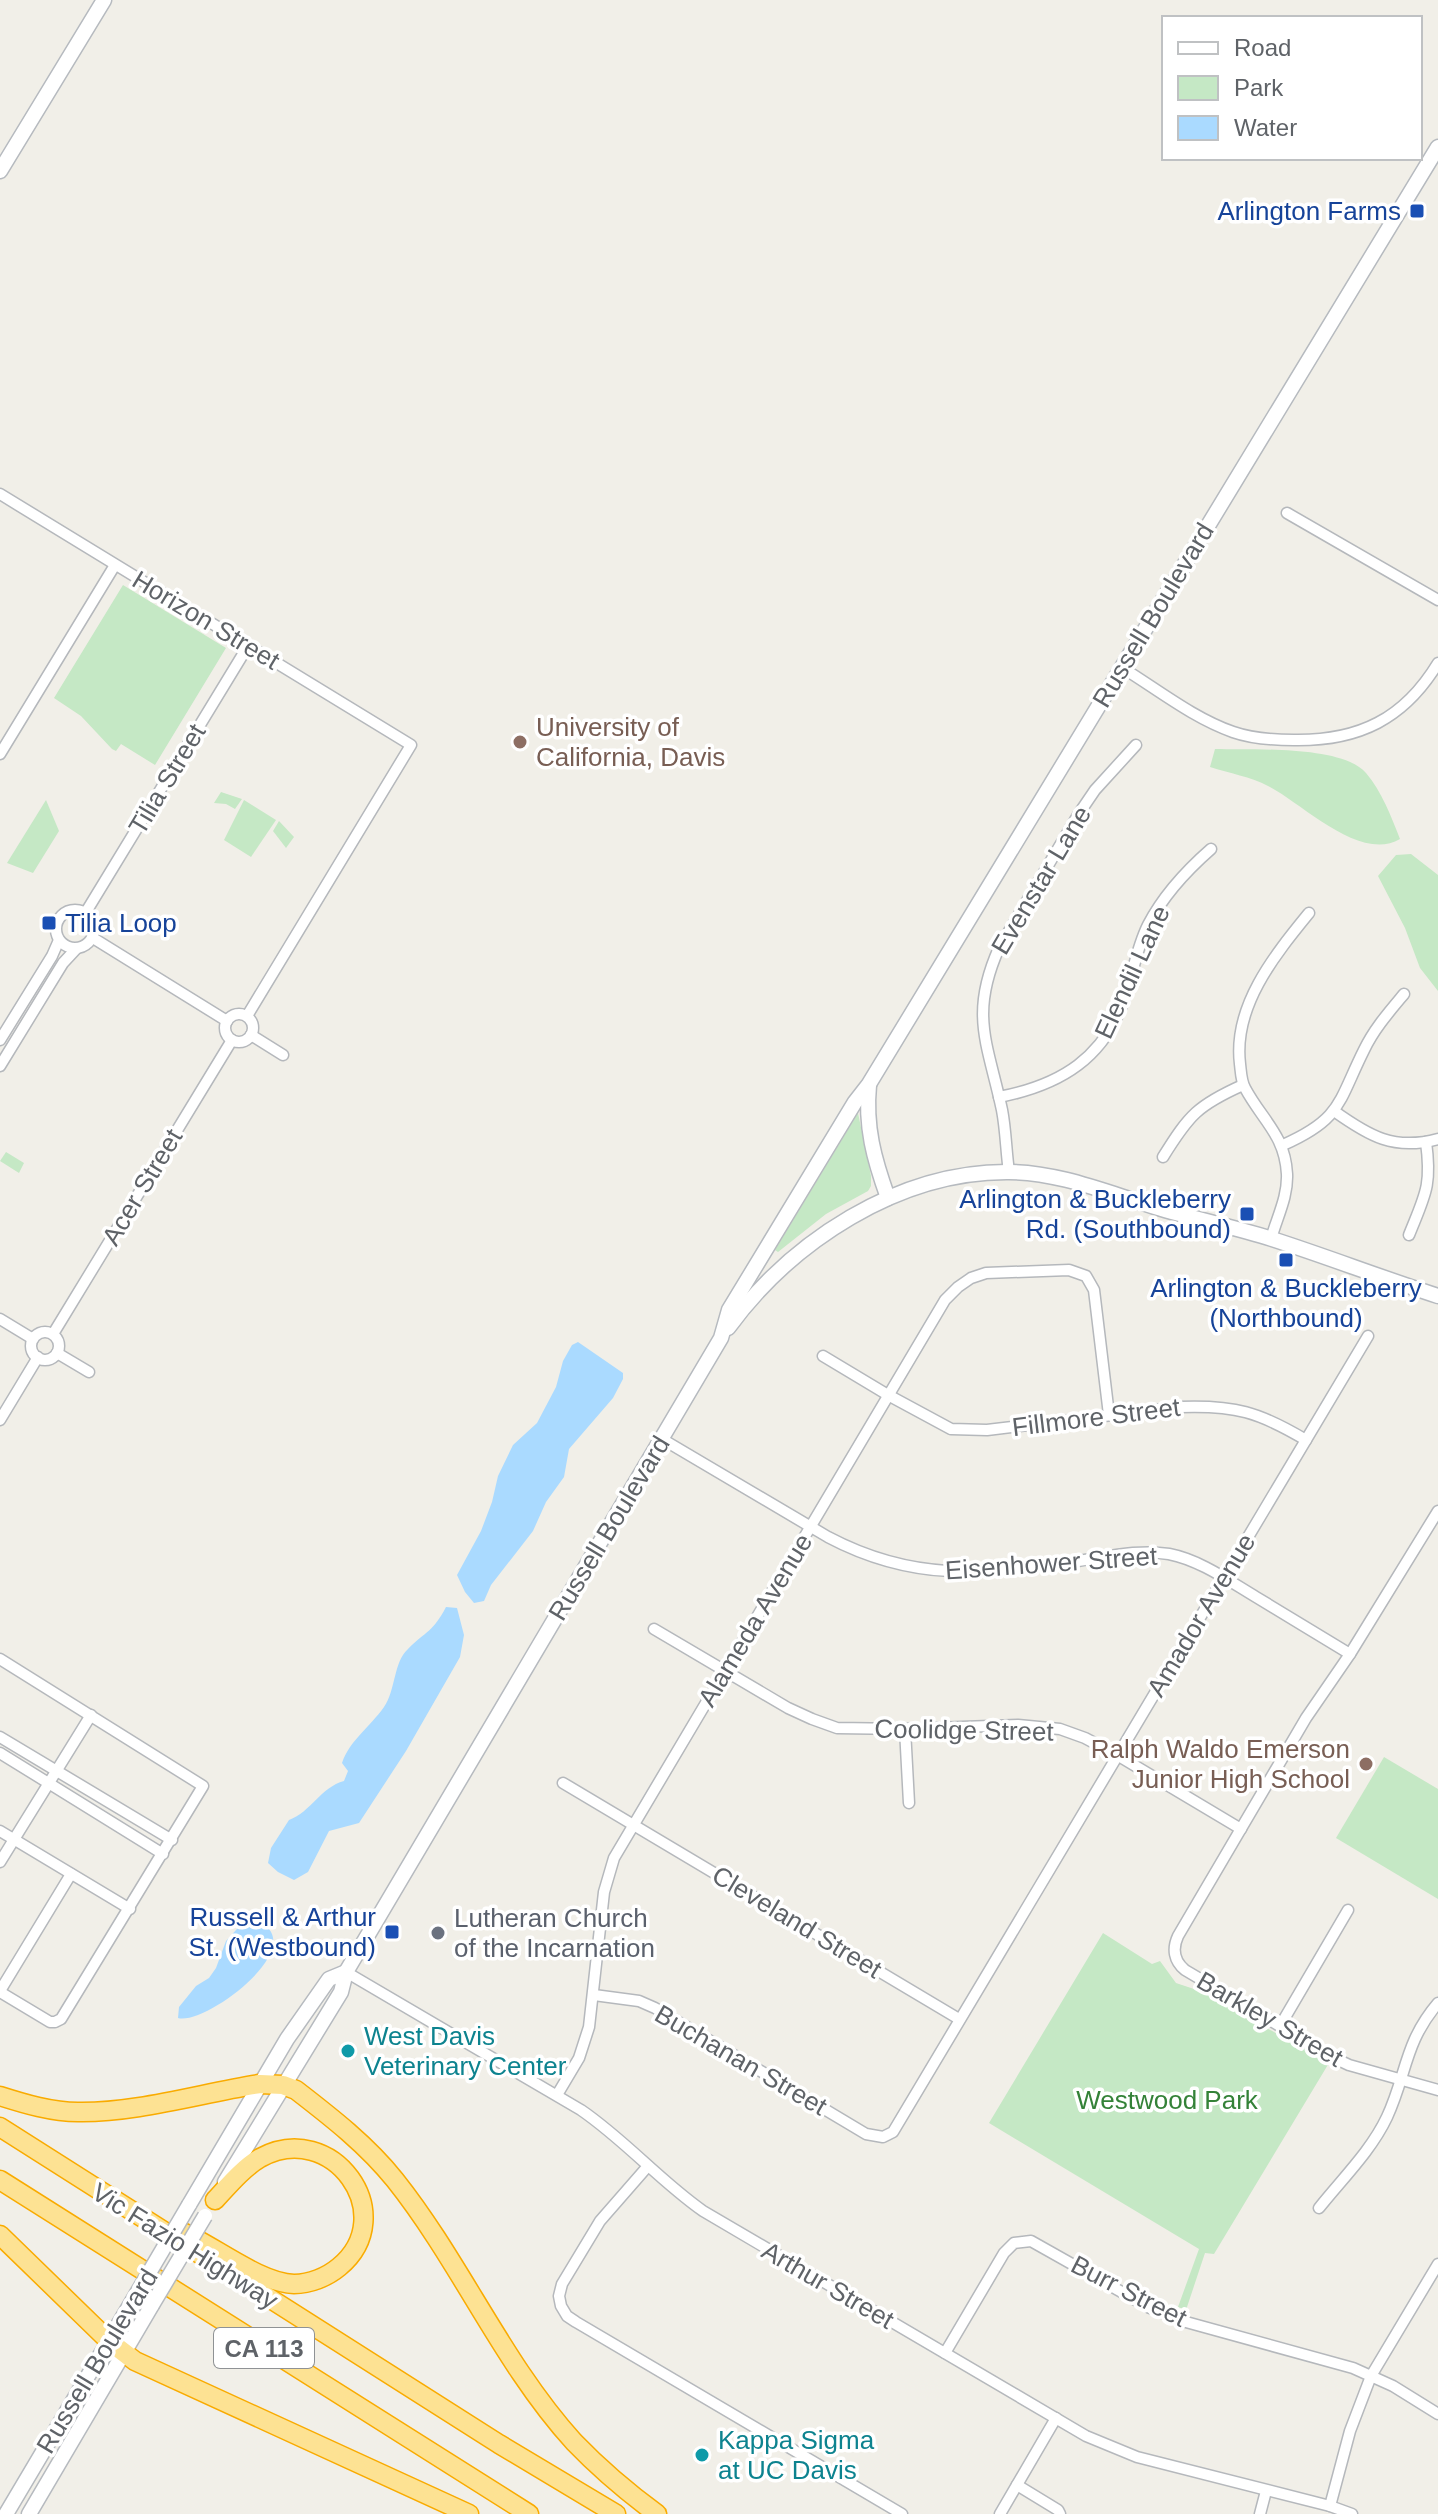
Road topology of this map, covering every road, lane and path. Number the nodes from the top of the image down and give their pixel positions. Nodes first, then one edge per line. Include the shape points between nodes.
1 (104, 0) edge
2 (1438, 147) edge
3 (0, 171) edge
4 (0, 494) edge
5 (1287, 513) dead end
6 (115, 565) junction
7 (1438, 600) edge
8 (248, 646) junction
9 (1438, 663) edge
10 (1121, 667) junction
11 (1136, 745) dead end
12 (0, 754) edge
13 (1211, 849) dead end
14 (86, 912) junction
15 (1309, 913) dead end
16 (93, 938) junction
17 (59, 940) junction
18 (76, 949) junction
19 (1404, 994) dead end
20 (247, 1016) junction
21 (227, 1021) junction
22 (251, 1035) junction
23 (0, 1040) edge
24 (232, 1040) junction
25 (283, 1055) dead end
26 (0, 1066) edge
27 (869, 1084) junction
28 (1243, 1085) junction
29 (999, 1097) junction
30 (1334, 1111) junction
31 (1438, 1139) edge
32 (1426, 1142) junction
33 (1283, 1145) junction
34 (1163, 1157) dead end
35 (1009, 1172) junction
36 (888, 1198) junction
37 (1409, 1235) dead end
38 (1271, 1239) junction
39 (1438, 1296) edge
40 (0, 1319) edge
41 (53, 1334) junction
42 (1368, 1336) dead end
43 (721, 1338) junction
44 (33, 1339) junction
45 (57, 1353) junction
46 (823, 1356) dead end
47 (38, 1357) junction
48 (89, 1372) dead end
49 (888, 1395) junction
50 (1109, 1415) junction
51 (0, 1420) edge
52 (662, 1439) junction
53 (1306, 1440) junction
54 (1438, 1511) edge
55 (810, 1527) junction
56 (1223, 1577) junction
57 (654, 1629) dead end
58 (1350, 1654) junction
59 (0, 1659) edge
60 (725, 1670) junction
61 (91, 1715) junction
62 (905, 1729) junction
63 (0, 1737) edge
64 (0, 1753) edge
65 (1117, 1755) junction
66 (57, 1771) junction
67 (49, 1783) junction
68 (563, 1783) dead end
69 (909, 1803) dead end
70 (634, 1825) junction
71 (1241, 1829) junction
72 (0, 1831) edge
73 (14, 1839) junction
74 (172, 1840) junction
75 (163, 1854) junction
76 (0, 1862) edge
77 (71, 1874) junction
78 (130, 1909) junction
79 (1348, 1910) dead end
80 (346, 1972) junction
81 (0, 1992) edge
82 (594, 1995) junction
83 (1438, 2003) edge
84 (959, 2019) junction
85 (1280, 2026) junction
86 (1399, 2080) junction
87 (260, 2084) junction
88 (283, 2085) junction
89 (1438, 2090) edge
90 (557, 2095) junction
91 (0, 2096) edge
92 (0, 2127) edge
93 (883, 2137) joint
94 (648, 2166) junction
95 (0, 2180) edge
96 (112, 2200) junction
97 (210, 2208) junction
98 (1319, 2208) dead end
99 (0, 2235) edge
100 (1438, 2264) edge
101 (109, 2341) junction
102 (945, 2353) junction
103 (124, 2354) junction
104 (1371, 2376) junction
105 (1438, 2414) edge
106 (1056, 2418) junction
107 (1017, 2485) junction
108 (1266, 2491) junction
109 (1330, 2506) junction
110 (6, 2514) edge
111 (29, 2514) edge
112 (469, 2514) edge
113 (529, 2514) edge
114 (616, 2514) edge
115 (657, 2514) edge
116 (902, 2514) edge
117 (1000, 2514) edge
118 (1060, 2514) edge
119 (1260, 2514) edge
120 (1352, 2514) edge

1 - 3 main road
2 - 10 main road, Russell Boulevard
4 - 6 street, Horizon Street
5 - 7 street
6 - 8 street, Horizon Street
6 - 12 street
8 - 14 street, Tilia Street
8 - 20 street, Horizon Street via 411,745
9 - 10 street via 1415,695 1390,717 1353,734 1308,741 1230,731
10 - 27 main road, Russell Boulevard
11 - 29 street, Evenstar Lane via 1078,815 991,966 981,1021
13 - 29 street, Elendil Lane via 1149,922 1105,1038 1062,1077
14 - 16 street via 95,927
14 - 17 street via 73,909 61,915 56,927
15 - 28 street via 1278,953 1244,1014 1238,1048
16 - 18 street
16 - 21 street
17 - 18 street
17 - 23 street
18 - 26 street
19 - 30 street via 1370,1038
20 - 21 street via 238,1014
20 - 22 street
21 - 24 street via 226,1033
22 - 24 street via 245,1041
22 - 25 street
24 - 41 street, Acer Street
27 - 36 main road, Russell Boulevard via 869,1137
27 - 43 main road, Russell Boulevard via 729,1310
28 - 33 street
28 - 34 street via 1191,1115
29 - 35 street, Evenstar Lane
30 - 32 street via 1382,1140
30 - 33 street
31 - 32 street
32 - 37 street via 1428,1190
33 - 38 street via 1286,1191
35 - 36 main road via 973,1174
35 - 38 main road via 1067,1181
36 - 43 main road via 803,1249 766,1282
38 - 39 main road
40 - 44 street
41 - 44 street via 42,1332
41 - 45 street
42 - 53 street, Amador Avenue
43 - 52 main road, Russell Boulevard
44 - 47 street via 32,1351
45 - 47 street
45 - 48 street
46 - 49 street, Fillmore Street
47 - 51 street
49 - 50 street, Fillmore Street via 951,1429 970,1431
49 - 50 street, Alameda Avenue via 945,1300 971,1278 1069,1270 1086,1276 1094,1291
49 - 55 street, Alameda Avenue
50 - 53 street, Fillmore Street via 1223,1407 1271,1419
52 - 55 street, Eisenhower Street
52 - 80 main road, Russell Boulevard
53 - 56 street, Amador Avenue
54 - 58 street
55 - 56 street, Eisenhower Street via 869,1556 942,1572 999,1572 1154,1552 1186,1559
55 - 60 street, Alameda Avenue
56 - 58 street, Eisenhower Street
56 - 65 street, Amador Avenue
57 - 60 street, Coolidge Street
58 - 71 street
59 - 61 street
60 - 62 street, Coolidge Street via 788,1708 837,1728
60 - 70 street, Alameda Avenue
61 - 66 street
61 - 74 street via 203,1786
62 - 65 street, Coolidge Street via 1060,1729
62 - 69 street
63 - 66 street
64 - 67 street
65 - 71 street, Coolidge Street
65 - 84 street, Amador Avenue
66 - 67 street
66 - 74 street
67 - 73 street
67 - 75 street
68 - 70 street, Cleveland Street
70 - 82 street, Alameda Avenue via 614,1858 604,1892
70 - 84 street, Cleveland Street
71 - 85 street, Barkley Street via 1178,1936 1175,1951 1182,1967
72 - 73 street
73 - 76 street
73 - 77 street
74 - 75 street
75 - 78 street
77 - 78 street
77 - 81 street
78 - 81 street via 61,2019 50,2022
79 - 85 street
80 - 87 main road, Russell Boulevard via 329,1979
80 - 88 main road, Russell Boulevard via 341,1992
80 - 90 street, Arthur Street
82 - 90 street, Alameda Avenue via 585,2043
82 - 93 street, Buchanan Street via 655,2008 866,2134
83 - 86 street via 1416,2033
84 - 93 street, Amador Avenue via 900,2123
85 - 86 street, Barkley Street via 1349,2065
86 - 89 street, Barkley Street
86 - 98 street via 1380,2130
87 - 88 highway
87 - 91 highway via 101,2112 74,2113
87 - 101 main road, Russell Boulevard, bridge
88 - 97 main road, Russell Boulevard
88 - 115 highway via 296,2090 380,2162 422,2216 553,2416 597,2465
90 - 94 street, Arthur Street via 603,2125
92 - 96 highway, Vic Fazio Highway / CA 113
94 - 102 street, Arthur Street via 703,2211
94 - 116 street via 600,2221 562,2284 564,2312
95 - 113 highway, Vic Fazio Highway / CA 113
96 - 97 highway via 200,2239 259,2274 293,2284 307,2283 345,2262 360,2235 363,2211 357,2188 340,2165 303,2148 261,2157
96 - 114 highway, Vic Fazio Highway / CA 113
97 - 103 main road, Russell Boulevard, bridge
99 - 101 highway
100 - 104 street
101 - 103 highway
101 - 110 main road, Russell Boulevard
102 - 104 street, Burr Street via 1004,2253 1014,2243 1031,2241 1178,2319
102 - 106 street, Arthur Street
103 - 111 main road, Russell Boulevard
103 - 112 highway
104 - 105 street
104 - 109 street
106 - 107 street
106 - 108 street, Arthur Street via 1121,2452
107 - 117 street
107 - 118 street
108 - 109 street, Arthur Street
108 - 119 street
109 - 120 street, Arthur Street

